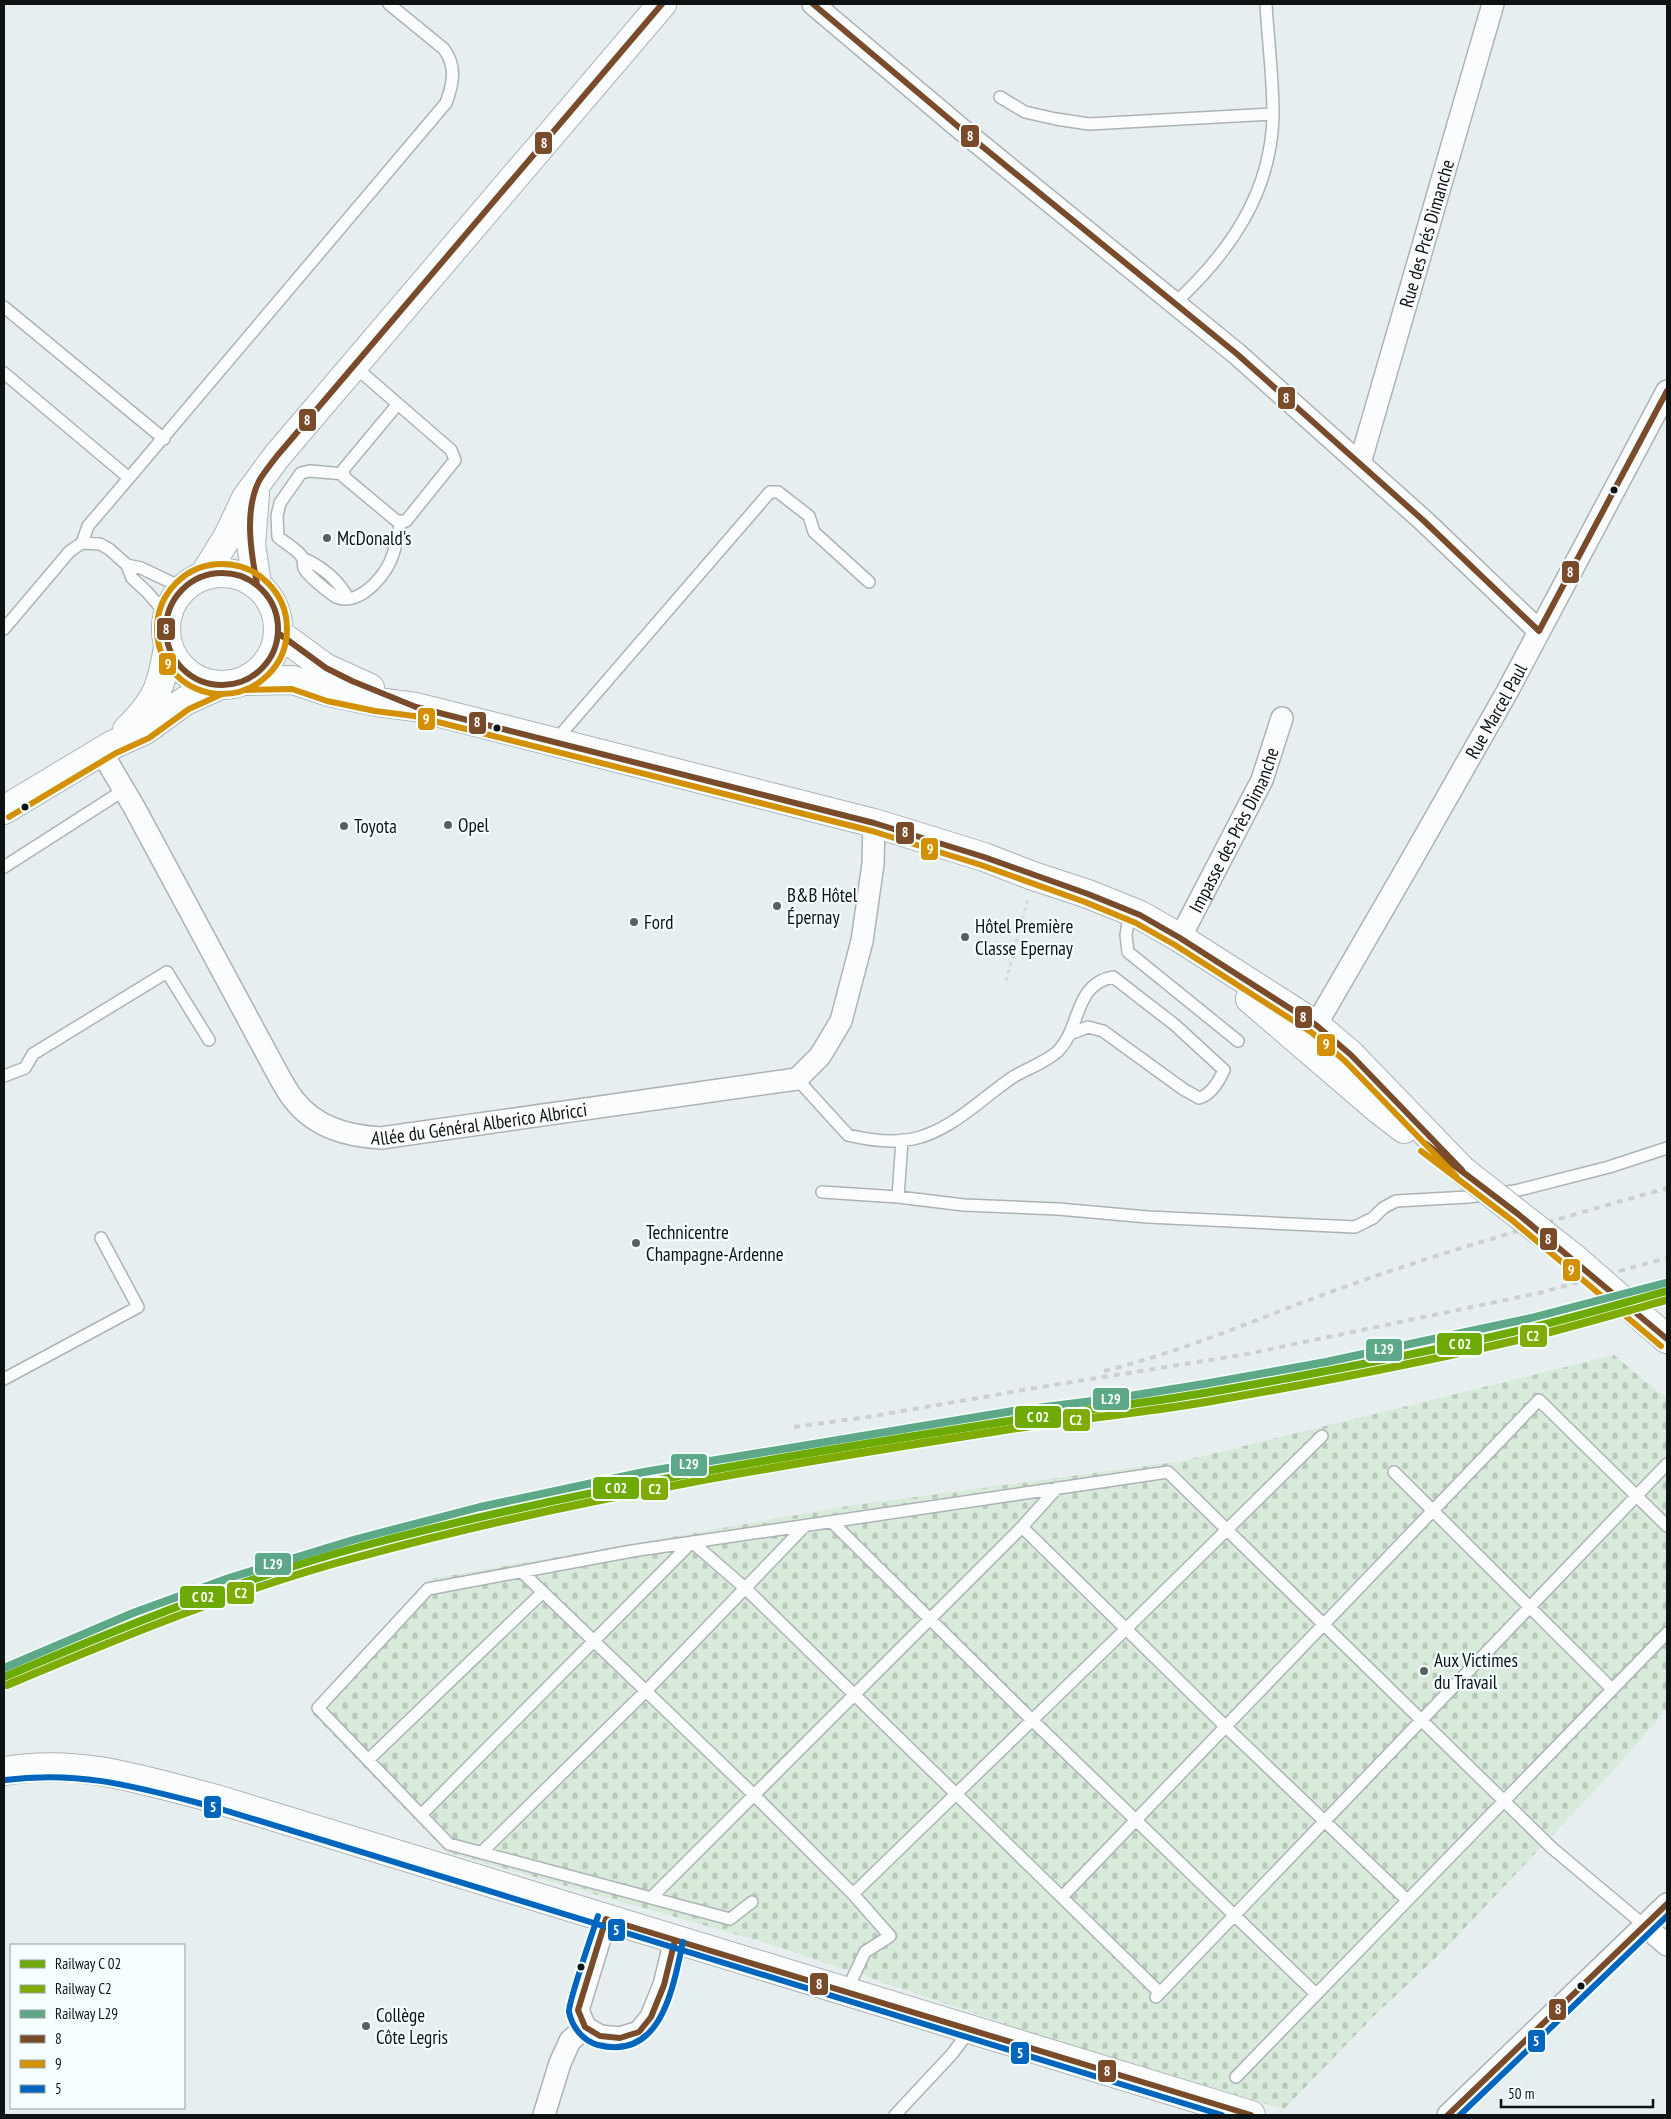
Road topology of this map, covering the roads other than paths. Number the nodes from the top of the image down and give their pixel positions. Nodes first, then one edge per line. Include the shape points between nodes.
1 (389, 4) edge
2 (662, 4) edge
3 (813, 4) edge
4 (1266, 4) edge
5 (1493, 4) edge
6 (1000, 97) dead end
7 (1273, 114) junction
8 (1175, 304) junction
9 (4, 307) edge
10 (354, 366) junction
11 (4, 373) edge
12 (1667, 391) edge
13 (397, 405) junction
14 (164, 439) junction
15 (1360, 463) junction
16 (344, 474) junction
17 (129, 478) junction
18 (258, 483) junction
19 (401, 521) junction
20 (82, 543) junction
21 (127, 565) junction
22 (193, 581) junction
23 (869, 582) dead end
24 (257, 584) junction
25 (167, 615) junction
26 (4, 629) edge
27 (1539, 631) junction
28 (278, 633) junction
29 (168, 647) junction
30 (245, 681) junction
31 (218, 686) junction
32 (416, 707) junction
33 (1282, 718) dead end
34 (554, 742) junction
35 (107, 748) junction
36 (124, 790) junction
37 (4, 810) edge
38 (874, 823) junction
39 (4, 867) edge
40 (1130, 911) junction
41 (1180, 938) junction
42 (1222, 965) junction
43 (1316, 1025) junction
44 (1070, 1034) junction
45 (209, 1040) dead end
46 (1238, 1041) dead end
47 (4, 1076) edge
48 (797, 1079) junction
49 (902, 1140) junction
50 (1667, 1148) edge
51 (1462, 1170) junction
52 (822, 1192) dead end
53 (898, 1197) junction
54 (101, 1238) dead end
55 (1667, 1339) edge
56 (4, 1379) edge
57 (1322, 1436) dead end
58 (1667, 1464) edge
59 (1394, 1472) dead end
60 (1057, 1488) junction
61 (1637, 1496) junction
62 (1432, 1511) junction
63 (832, 1522) junction
64 (805, 1526) junction
65 (1667, 1526) edge
66 (1022, 1527) junction
67 (1227, 1529) junction
68 (692, 1542) junction
69 (522, 1572) junction
70 (745, 1588) junction
71 (544, 1592) junction
72 (1529, 1608) junction
73 (930, 1620) junction
74 (1325, 1625) junction
75 (1126, 1629) junction
76 (1667, 1632) edge
77 (595, 1640) junction
78 (1612, 1689) junction
79 (646, 1691) junction
80 (853, 1696) junction
81 (1032, 1720) junction
82 (1422, 1720) junction
83 (1226, 1727) junction
84 (368, 1760) junction
85 (4, 1772) edge
86 (955, 1794) junction
87 (754, 1795) junction
88 (1503, 1800) junction
89 (421, 1815) junction
90 (1136, 1820) junction
91 (1324, 1822) junction
92 (481, 1853) junction
93 (853, 1894) junction
94 (1062, 1897) junction
95 (651, 1898) junction
96 (1406, 1900) junction
97 (752, 1902) dead end
98 (1667, 1904) edge
99 (1235, 1915) junction
100 (606, 1919) junction
101 (1645, 1926) junction
102 (675, 1940) junction
103 (1667, 1945) edge
104 (846, 1992) junction
105 (1316, 1994) junction
106 (585, 2027) junction
107 (970, 2030) junction
108 (1236, 2077) dead end
109 (544, 2115) edge
110 (895, 2115) edge
111 (1251, 2115) edge
112 (1448, 2115) edge

1 - 14 lane via 450,57 453,84 446,103
2 - 10 main road
3 - 8 street
4 - 7 lane
5 - 15 street, Rue des Prés Dimanche
6 - 7 lane via 1025,112 1089,124
7 - 8 lane via 1269,157 1246,218 1224,250
8 - 15 street via 1238,354
9 - 14 lane
10 - 13 lane
10 - 18 main road via 276,456
11 - 17 lane
12 - 27 street, Rue Marcel Paul
13 - 16 lane via 343,470
13 - 19 lane via 451,450 455,460 406,521
14 - 17 lane
15 - 27 street
16 - 19 lane via 398,522
16 - 19 lane via 301,473 280,503 277,516 278,536 341,586 348,598 355,598 367,590 389,565
17 - 20 lane via 88,526
18 - 22 main road via 246,498 228,536
18 - 24 main road via 250,544
20 - 21 lane via 91,542 105,547
20 - 26 lane via 70,551
21 - 22 lane
21 - 25 lane via 132,578
22 - 24 main road via 222,572
22 - 25 main road
23 - 34 lane via 814,532 810,516 778,492 770,492
24 - 28 main road via 269,598 276,614
25 - 29 main road
27 - 43 street, Rue Marcel Paul
28 - 30 main road via 268,661
28 - 32 main road via 326,668
29 - 31 main road via 186,674
29 - 35 main road via 163,678 154,699
30 - 31 main road
30 - 32 main road via 293,680 329,692
31 - 35 main road via 184,701 145,730
32 - 34 main road
33 - 41 street, Impasse des Près Dimanche via 1262,780
34 - 38 main road
35 - 36 street, Allée du Général Alberico Albricci
35 - 37 main road
36 - 39 lane
36 - 48 street, Allée du Général Alberico Albricci via 295,1101 317,1120 336,1130 381,1138
38 - 40 main road via 984,857
38 - 48 street via 873,864 862,941 841,1021 820,1056
40 - 41 main road
40 - 46 lane via 1126,935 1128,952
41 - 42 main road
42 - 43 main road
42 - 51 main road via 1252,1002 1378,1109
43 - 51 main road via 1351,1055
44 - 44 lane via 1088,1027 1103,1031 1199,1098 1206,1096 1224,1070 1175,1025 1113,977 1093,986 1077,1011
44 - 49 lane via 1058,1051 1013,1077 948,1124 922,1136
45 - 47 lane via 167,972 33,1054 25,1068
48 - 49 lane via 848,1135
49 - 53 lane
50 - 53 lane via 1515,1191 1396,1200 1355,1227 964,1205
51 - 55 main road, bridge via 1574,1258
52 - 53 lane
54 - 56 lane via 138,1307
57 - 67 lane
58 - 61 lane
59 - 62 lane
60 - 63 lane
60 - 66 lane
60 - 67 lane via 1168,1472
61 - 62 lane via 1538,1400
61 - 65 lane
61 - 72 lane
62 - 72 lane
62 - 74 lane
63 - 64 lane
63 - 73 lane
64 - 68 lane
64 - 70 lane
66 - 73 lane
66 - 75 lane
67 - 74 lane
67 - 75 lane
68 - 69 lane
68 - 70 lane
68 - 77 lane
69 - 71 lane
69 - 84 lane via 428,1589 318,1708
70 - 79 lane
70 - 80 lane
71 - 77 lane
71 - 84 lane
72 - 78 lane
72 - 82 lane
73 - 80 lane
73 - 81 lane
74 - 82 lane
74 - 83 lane
75 - 81 lane
75 - 83 lane
76 - 78 lane
77 - 79 lane
77 - 89 lane
78 - 88 lane
79 - 87 lane
79 - 92 lane
80 - 86 lane
80 - 87 lane
81 - 86 lane
81 - 90 lane
82 - 88 lane
82 - 91 lane
83 - 90 lane
83 - 91 lane
84 - 89 lane
85 - 100 main road via 76,1767 146,1780
86 - 93 lane
86 - 94 lane
87 - 93 lane
87 - 95 lane
88 - 96 lane
88 - 101 lane via 1552,1848
89 - 92 lane via 449,1844
90 - 94 lane
90 - 99 lane
91 - 96 lane
91 - 99 lane
92 - 95 lane
93 - 104 lane via 890,1936 865,1952
94 - 99 lane via 1158,1995
95 - 97 lane via 730,1919
96 - 105 lane
98 - 101 street
99 - 105 lane
100 - 102 main road
100 - 106 street via 578,2010
101 - 103 street
101 - 112 street
102 - 104 main road
102 - 106 street via 664,1985 651,2017 639,2032 620,2038 600,2036
104 - 107 main road
105 - 108 lane
106 - 109 street via 570,2041
107 - 110 lane
107 - 111 main road

